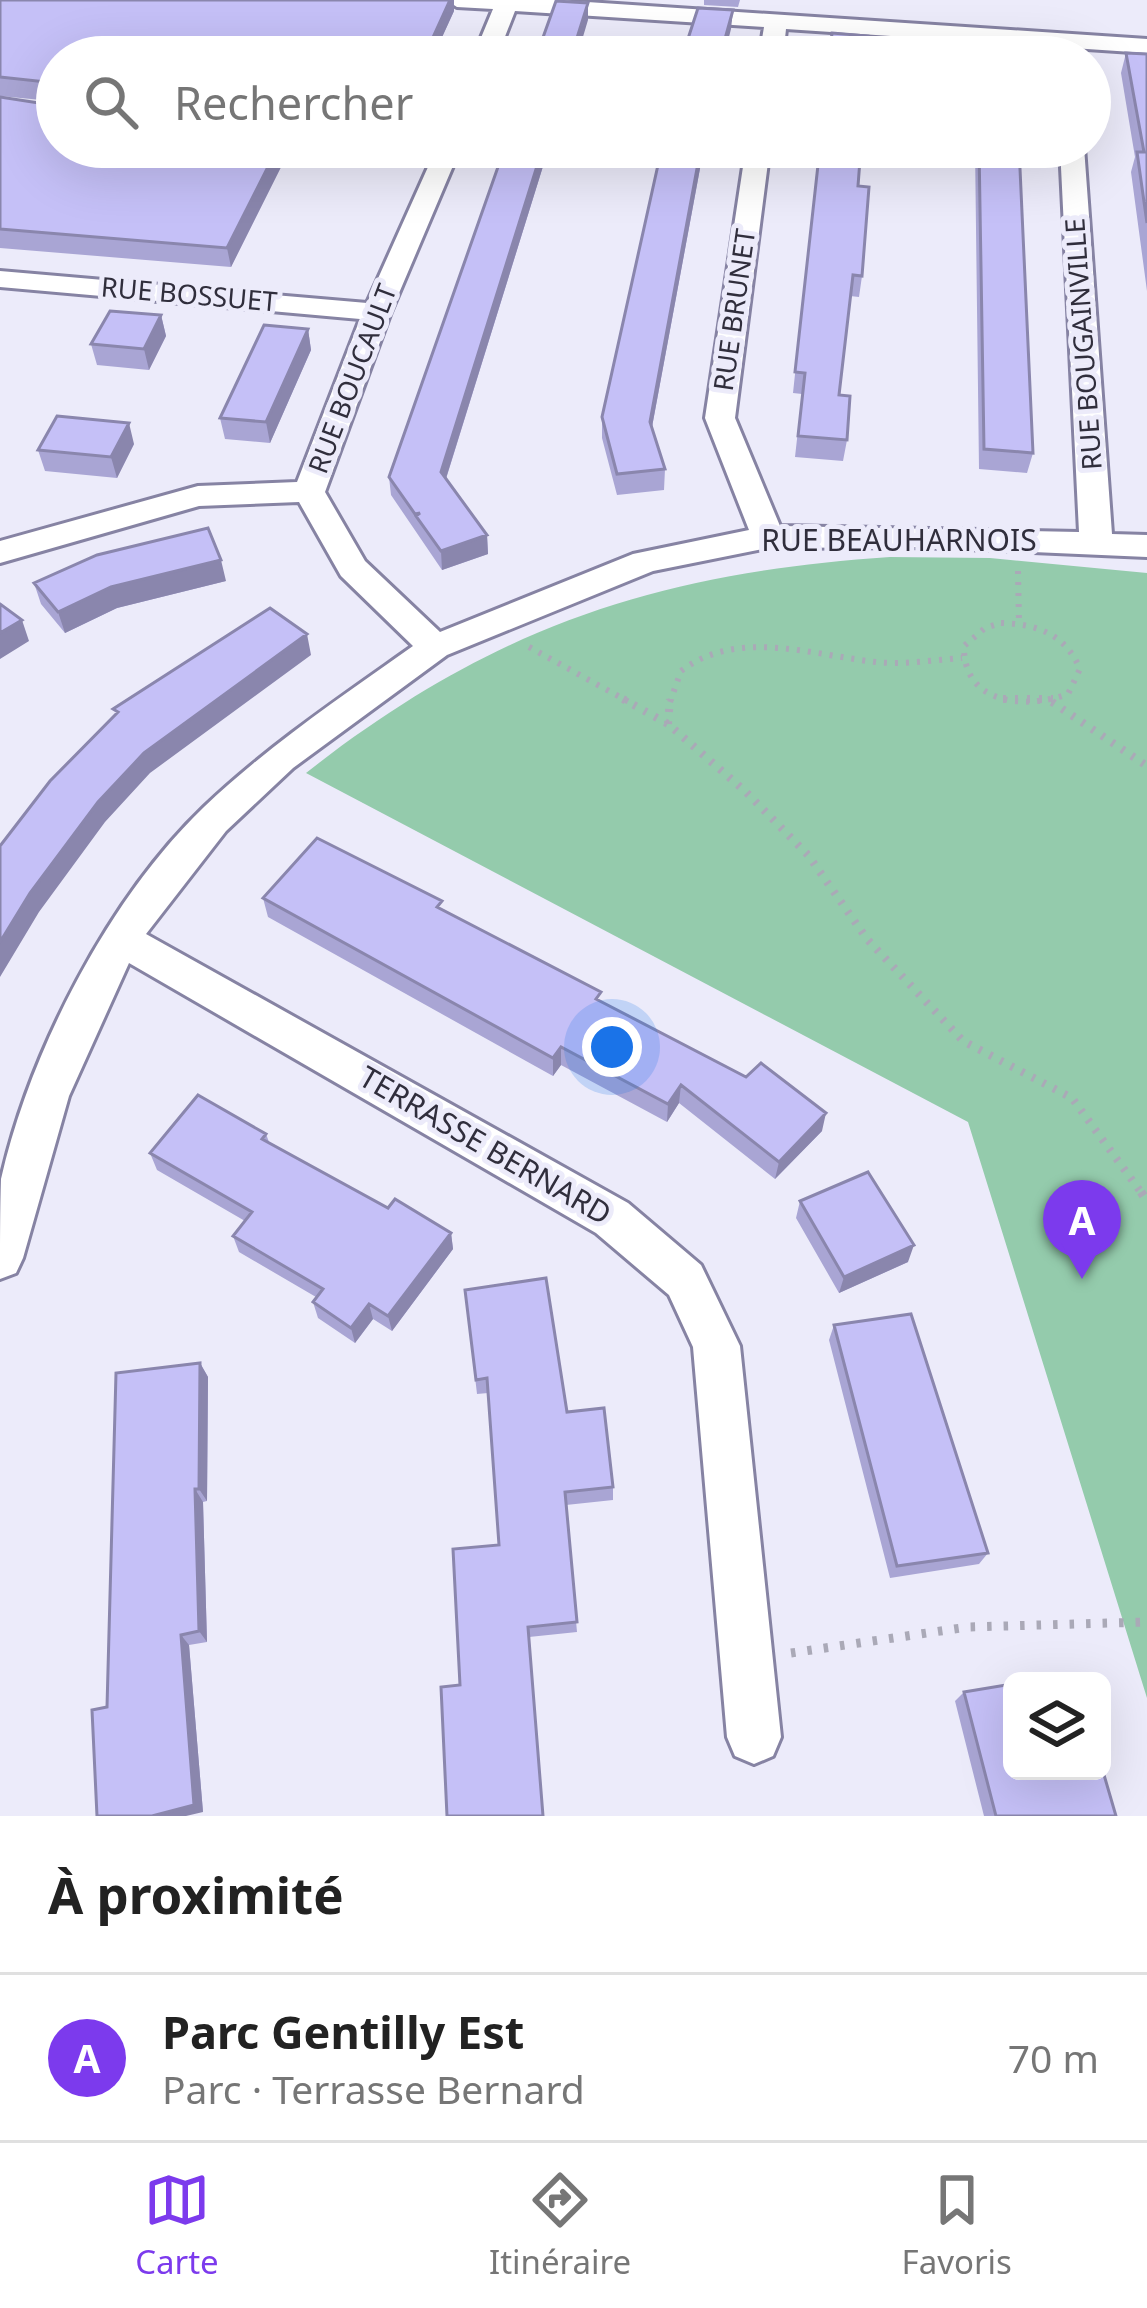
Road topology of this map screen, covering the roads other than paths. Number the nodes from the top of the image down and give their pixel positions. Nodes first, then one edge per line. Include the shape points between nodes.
1 (457, 0) edge
2 (507, 3) junction
3 (776, 21) junction
4 (494, 36) edge
5 (774, 36) edge
6 (937, 36) edge
7 (1147, 46) edge
8 (1111, 47) edge
9 (432, 168) edge
10 (755, 168) edge
11 (1073, 168) edge
12 (0, 279) edge
13 (377, 312) junction
14 (309, 492) junction
15 (768, 537) junction
16 (1096, 542) junction
17 (1147, 546) edge
18 (0, 552) edge
19 (435, 647) junction
20 (120, 938) junction
21 (0, 1258) edge
22 (754, 1737) dead end

1 - 2 street
2 - 3 street
2 - 4 street
3 - 5 street
3 - 6 street
7 - 8 street
9 - 13 street, RUE BOUCAULT
10 - 15 street, RUE BRUNET via 720,418
11 - 16 street, RUE BOUGAINVILLE
12 - 13 street, RUE BOSSUET
13 - 14 street, RUE BOUCAULT
14 - 18 street via 198,496
14 - 19 street, RUE BOUCAULT via 353,568
15 - 16 street, RUE BEAUHARNOIS
15 - 19 street, RUE BEAUHARNOIS via 645,562
16 - 17 street, RUE BEAUHARNOIS
19 - 20 street, RUE BEAUHARNOIS via 280,759 213,821
20 - 21 street, RUE BEAUHARNOIS via 48,1096
20 - 22 street, TERRASSE BERNARD via 612,1218 685,1280 716,1346

